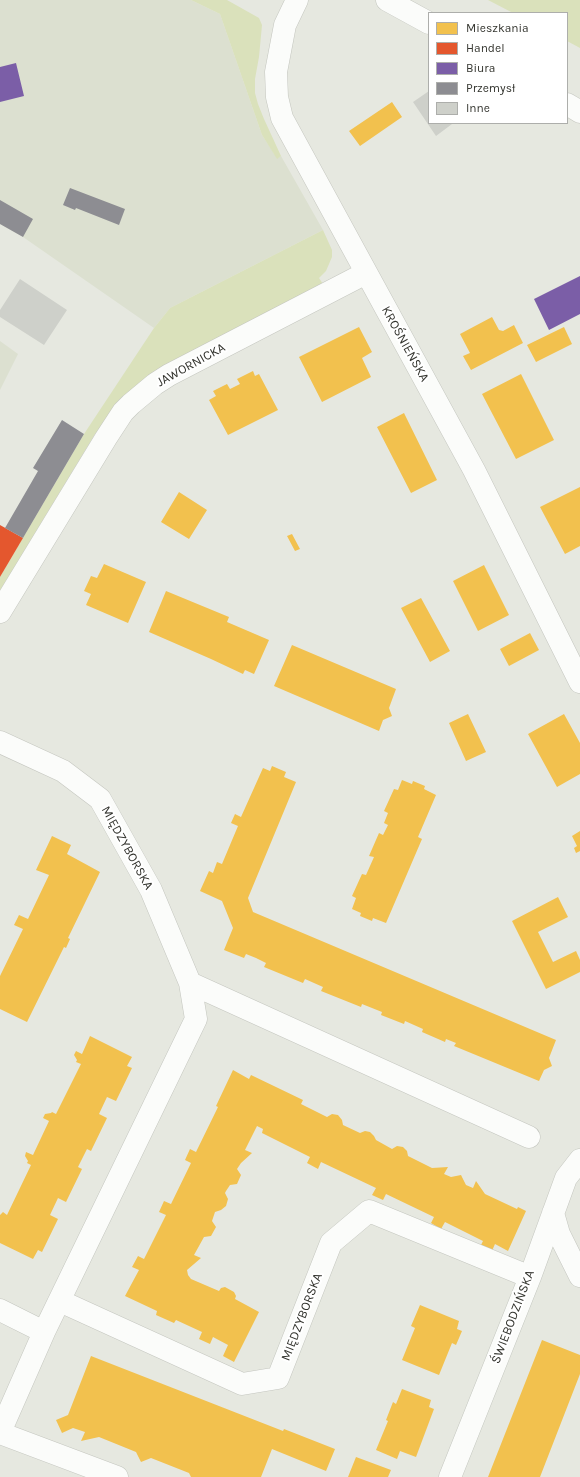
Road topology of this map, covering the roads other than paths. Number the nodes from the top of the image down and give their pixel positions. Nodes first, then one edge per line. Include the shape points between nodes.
1 (277, 0) edge
2 (297, 0) edge
3 (387, 0) edge
4 (428, 22) edge
5 (285, 25) junction
6 (568, 105) edge
7 (580, 112) edge
8 (366, 273) junction
9 (0, 612) edge
10 (580, 682) edge
11 (0, 742) edge
12 (190, 982) junction
13 (529, 1137) dead end
14 (580, 1160) edge
15 (553, 1213) junction
16 (580, 1276) edge
17 (530, 1277) junction
18 (60, 1301) junction
19 (0, 1310) edge
20 (44, 1332) junction
21 (0, 1432) edge
22 (117, 1477) edge
23 (450, 1477) edge

1 - 5 street
2 - 5 street, KROŚNIEŃSKA
3 - 4 street
5 - 8 street, KROŚNIEŃSKA via 276,78 280,111
6 - 7 street
8 - 9 street, JAWORNICKA via 169,375 131,404 106,438
8 - 10 street, KROŚNIEŃSKA via 474,470
11 - 12 street, MIĘDZYBORSKA via 63,771 100,799 151,890
12 - 13 street
12 - 18 street, MIĘDZYBORSKA via 196,1019
14 - 15 street, ŚWIEBODZIŃSKA via 566,1178
15 - 16 street via 559,1234
15 - 17 street, ŚWIEBODZIŃSKA
17 - 18 street, MIĘDZYBORSKA via 369,1212 331,1243 278,1378 242,1384
17 - 23 street, ŚWIEBODZIŃSKA
18 - 20 street, MIĘDZYBORSKA
19 - 20 street
20 - 21 street, MIĘDZYBORSKA
21 - 22 street

